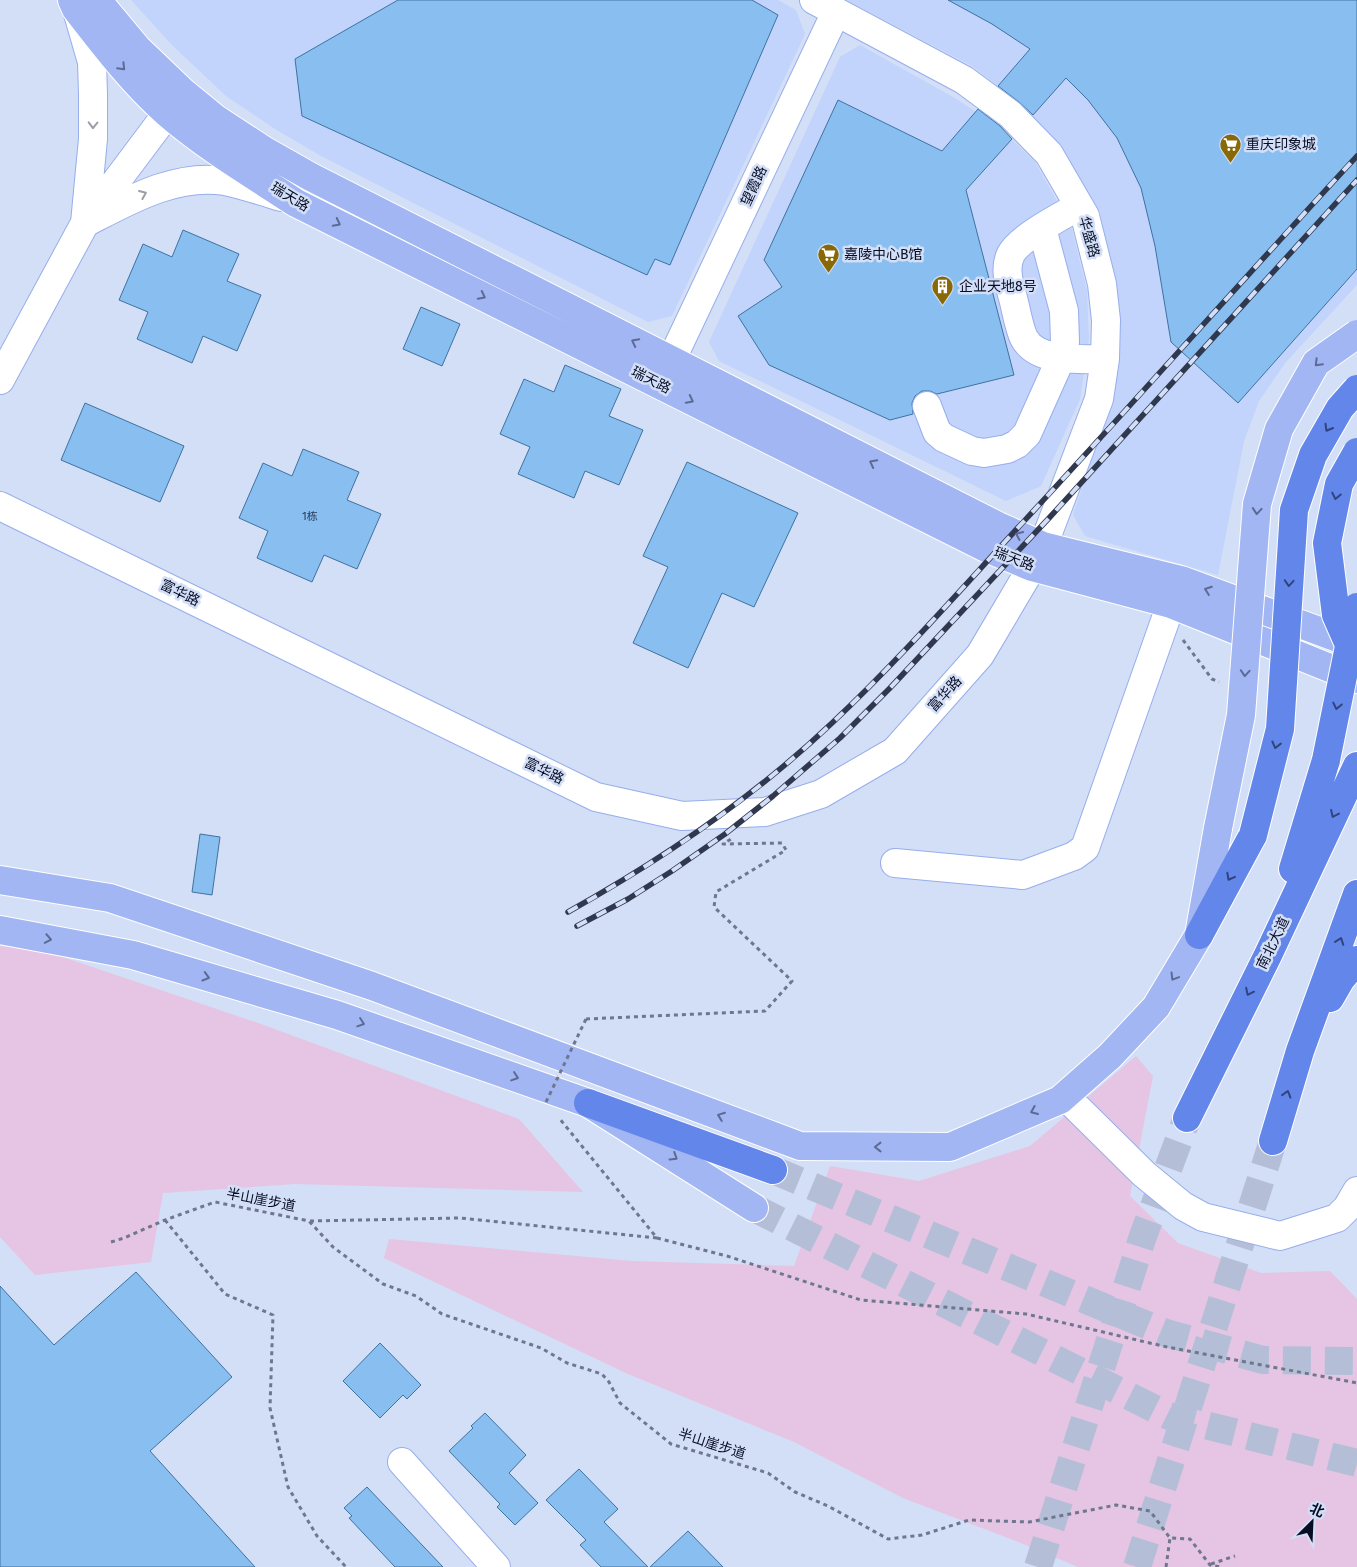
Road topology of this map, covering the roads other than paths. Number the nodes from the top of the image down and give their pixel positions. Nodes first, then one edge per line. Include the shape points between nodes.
1 (82, 3) edge
2 (825, 6) edge
3 (183, 92) junction
4 (167, 112) junction
5 (296, 203) junction
6 (1079, 206) junction
7 (85, 222) junction
8 (1042, 228) junction
9 (1357, 334) edge
10 (1061, 358) junction
11 (1105, 359) junction
12 (671, 361) junction
13 (0, 380) edge
14 (1357, 389) edge
15 (928, 406) dead end
16 (1357, 452) edge
17 (0, 506) edge
18 (1038, 556) junction
19 (1171, 604) junction
20 (1357, 607) edge
21 (1303, 624) junction
22 (1357, 633) edge
23 (1357, 645) edge
24 (1357, 663) edge
25 (1357, 679) edge
26 (1356, 768) edge
27 (895, 863) dead end
28 (0, 880) edge
29 (1357, 894) edge
30 (0, 930) edge
31 (1199, 935) junction
32 (1268, 955) junction
33 (1357, 960) edge
34 (1300, 1051) junction
35 (1065, 1096) junction
36 (588, 1103) junction
37 (1187, 1118) tunnel mouth
38 (1272, 1141) tunnel mouth
39 (773, 1170) tunnel mouth
40 (1357, 1191) edge
41 (754, 1208) tunnel mouth
42 (402, 1462) dead end
43 (496, 1567) edge

1 - 3 main road, 瑞天路 via 137,48
1 -> 4 main road, 瑞天路 via 118,62
1 -> 7 street via 92,62 93,94 93,139
2 - 6 street, 华盛路 via 964,80 1010,114 1049,154
2 - 12 street, 望霞路
3 - 4 street
12 -> 3 main road, 瑞天路 via 310,177 265,152
4 - 5 main road, 瑞天路 via 207,144
4 - 7 street
7 -> 5 street via 148,192 197,180 224,181
5 -> 18 main road, 瑞天路 via 986,548
6 - 8 street
6 - 11 street, 华盛路 via 1085,216 1102,284 1106,320
7 - 13 street
8 - 10 street via 1064,312 1065,342
8 - 10 street via 1020,242 1011,253 1008,277 1024,338 1033,348
9 -> 31 main road, bridge via 1316,363 1278,429 1257,504 1241,715
10 - 11 street
10 - 15 street via 1027,434 1007,449 984,453 972,451 944,438 937,432
11 - 18 street, 华盛路 via 1099,399
18 -> 12 main road, 瑞天路 via 989,522
14 -> 31 highway, bridge via 1340,408 1313,456 1294,510 1280,729 1253,834
16 -> 24 highway, bridge via 1339,484 1327,543 1336,615
17 - 18 street, 富华路 via 596,797 682,816 765,812 821,794 895,751 980,655
18 - 19 main road, 瑞天路
21 -> 18 main road, 瑞天路 via 1181,580
19 - 25 main road, 瑞天路
19 - 27 street via 1085,848 1074,856 1023,875
20 -> 32 highway, bridge via 1326,760
21 - 22 main road
21 - 23 main road
26 -> 32 highway, 南北大道
35 -> 28 main road via 950,1147 800,1146 372,986 110,898
34 -> 29 highway
30 -> 36 main road via 133,956 328,1012
31 -> 35 main road via 1156,1007 1110,1056
32 -> 37 highway, 南北大道
33 - 34 highway via 1341,979
38 -> 34 highway
35 - 40 street via 1144,1174 1183,1206 1203,1217 1280,1236 1337,1218
36 - 39 highway
36 -> 41 main road
42 - 43 street

